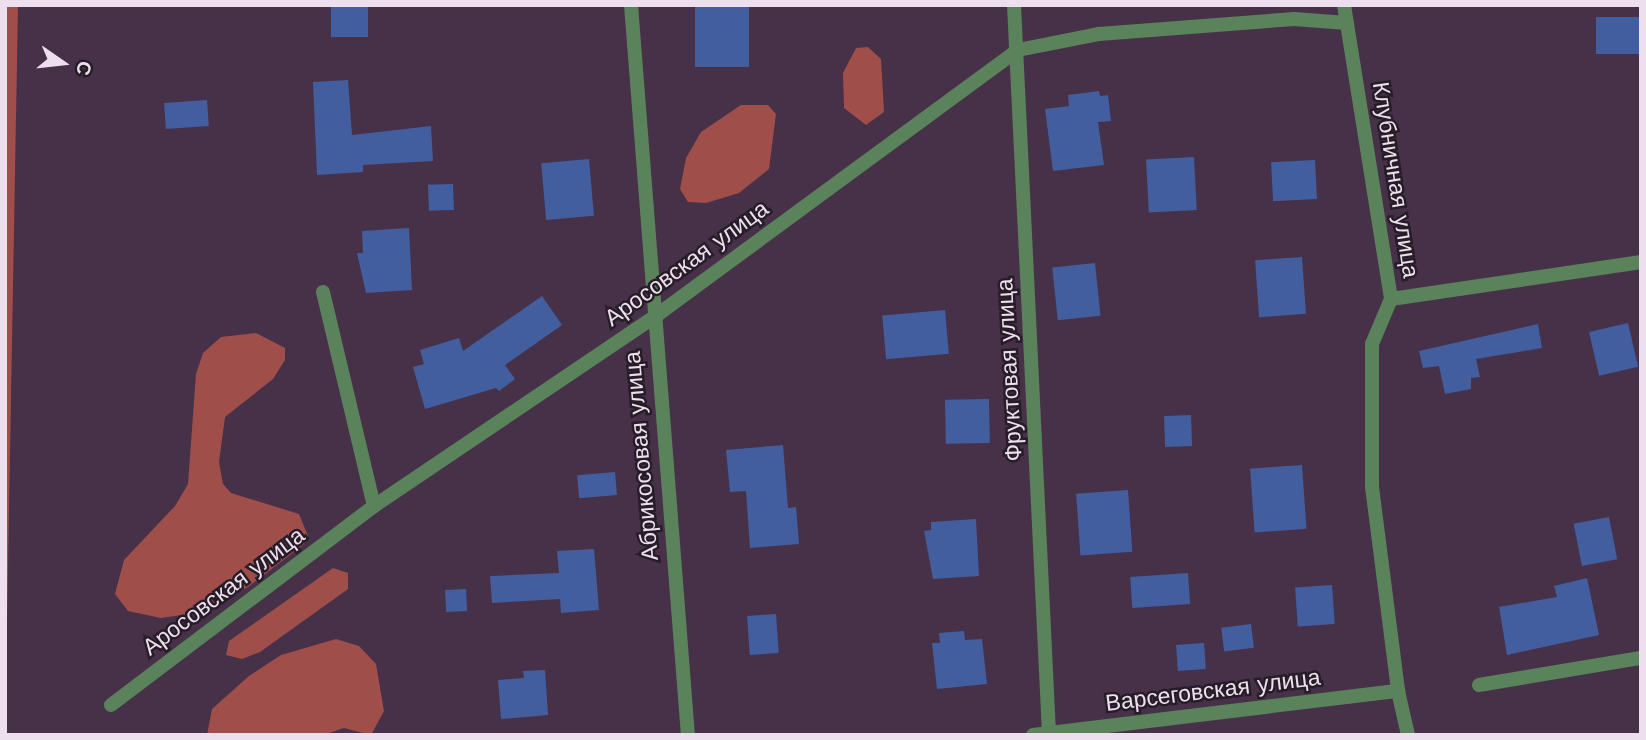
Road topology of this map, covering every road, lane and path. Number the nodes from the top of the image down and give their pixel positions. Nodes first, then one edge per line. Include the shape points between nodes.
1 (631, 5) edge
2 (1014, 5) edge
3 (1345, 5) edge
4 (1347, 23) junction
5 (1018, 50) junction
6 (1641, 262) edge
7 (323, 292) dead end
8 (1391, 299) junction
9 (653, 318) junction
10 (374, 506) junction
11 (1641, 658) edge
12 (1479, 685) dead end
13 (1398, 691) junction
14 (111, 705) dead end
15 (1049, 734) edge
16 (688, 735) edge
17 (1033, 735) edge
18 (1408, 735) edge

1 - 9 street, Абрикосовая улица
2 - 5 street, Фруктовая улица
3 - 4 street, Клубничная улица
4 - 5 street, Аросовская улица via 1294,19 1099,34
4 - 8 street, Клубничная улица
5 - 9 street, Аросовская улица
5 - 15 street, Фруктовая улица
6 - 8 street
7 - 10 street
8 - 13 street, Клубничная улица via 1372,344 1372,487
9 - 10 street, Аросовская улица
9 - 16 street, Абрикосовая улица
10 - 14 street, Аросовская улица
11 - 12 street
13 - 15 street, Варсеговская улица
13 - 18 street, Клубничная улица
15 - 17 street, Варсеговская улица

